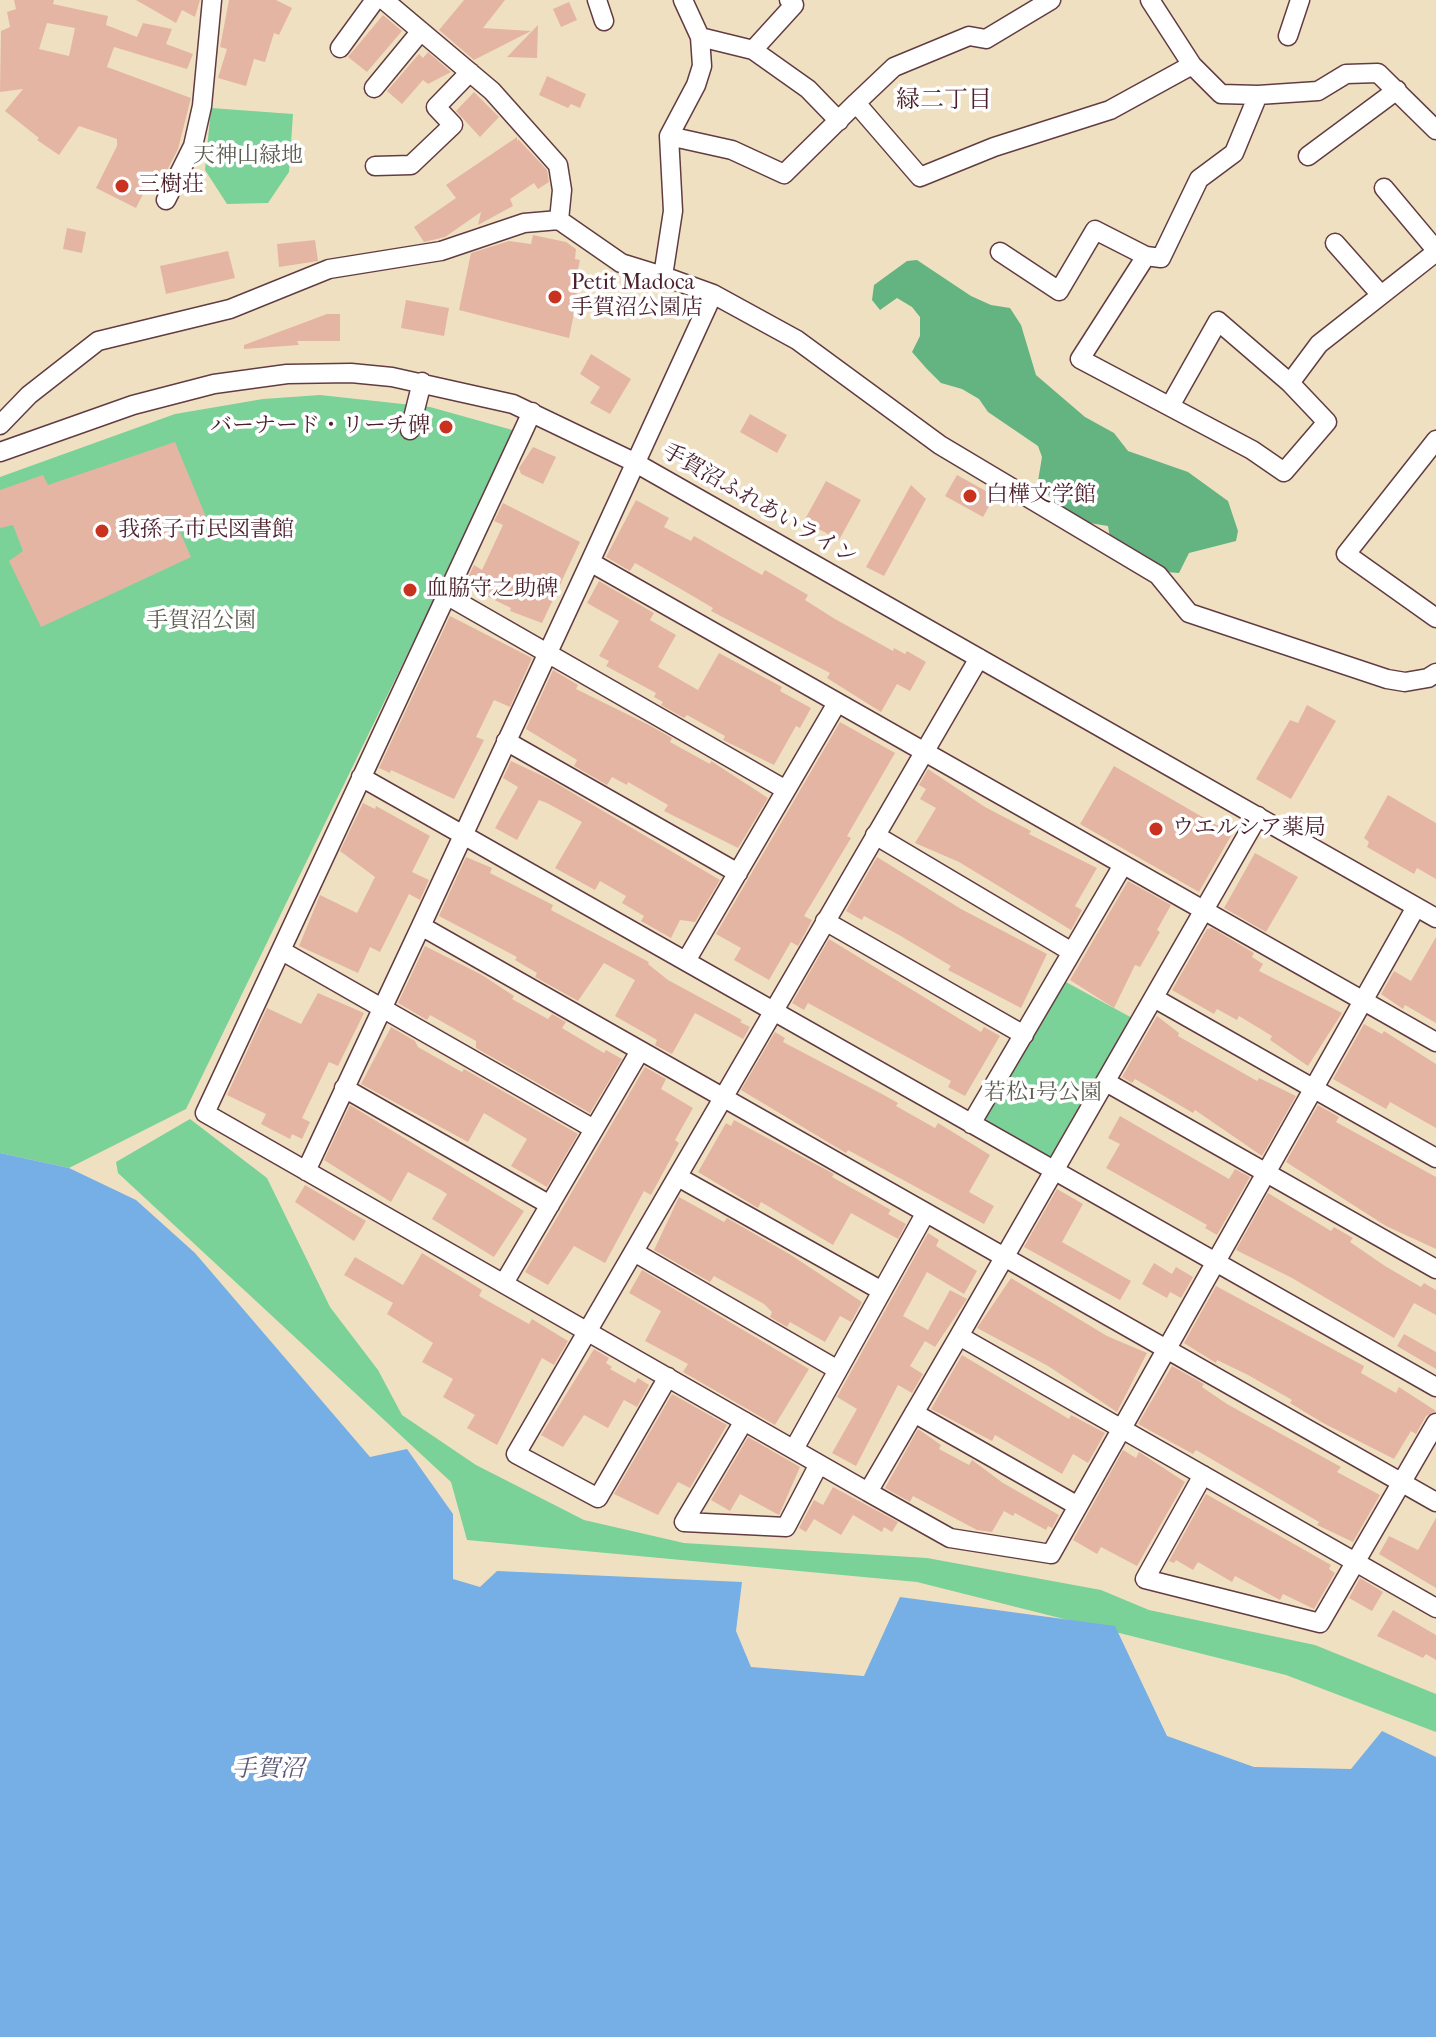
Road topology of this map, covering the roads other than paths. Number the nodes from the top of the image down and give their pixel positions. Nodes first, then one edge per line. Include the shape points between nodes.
1 (212, 0) edge
2 (375, 0) edge
3 (384, 0) edge
4 (597, 0) edge
5 (683, 0) edge
6 (789, 0) edge
7 (1051, 0) edge
8 (1150, 0) edge
9 (1300, 0) edge
10 (604, 21) dead end
11 (421, 31) junction
12 (1288, 36) dead end
13 (700, 37) junction
14 (340, 48) dead end
15 (753, 50) junction
16 (1192, 65) junction
17 (470, 72) junction
18 (374, 88) dead end
19 (1397, 90) junction
20 (1258, 95) junction
21 (856, 103) junction
22 (839, 121) junction
23 (1435, 126) edge
24 (669, 136) junction
25 (1308, 156) dead end
26 (375, 166) dead end
27 (1384, 188) dead end
28 (166, 200) dead end
29 (559, 220) junction
30 (1335, 243) dead end
31 (1436, 251) edge
32 (1000, 252) dead end
33 (1146, 256) junction
34 (663, 276) junction
35 (713, 294) junction
36 (1381, 295) junction
37 (422, 382) junction
38 (1290, 383) junction
39 (1170, 406) junction
40 (532, 412) junction
41 (0, 425) edge
42 (410, 430) dead end
43 (1436, 440) edge
44 (0, 452) edge
45 (634, 462) junction
46 (590, 562) junction
47 (446, 595) junction
48 (1436, 618) edge
49 (547, 653) junction
50 (979, 658) junction
51 (1436, 673) edge
52 (837, 703) junction
53 (506, 741) junction
54 (924, 752) junction
55 (361, 777) junction
56 (786, 790) junction
57 (1258, 816) junction
58 (462, 833) junction
59 (875, 835) junction
60 (1123, 865) junction
61 (738, 873) junction
62 (1416, 907) junction
63 (1204, 911) junction
64 (1436, 918) edge
65 (825, 921) junction
66 (421, 926) junction
67 (282, 951) junction
68 (1072, 952) junction
69 (686, 961) junction
70 (1154, 998) junction
71 (1363, 1001) junction
72 (381, 1007) junction
73 (773, 1010) junction
74 (1024, 1035) junction
75 (1436, 1042) edge
76 (640, 1051) junction
77 (1106, 1082) junction
78 (344, 1088) junction
79 (1314, 1089) junction
80 (723, 1098) junction
81 (971, 1124) junction
82 (594, 1129) junction
83 (1436, 1158) edge
84 (306, 1171) junction
85 (1054, 1171) junction
86 (1267, 1173) junction
87 (678, 1177) junction
88 (550, 1205) junction
89 (925, 1214) junction
90 (634, 1252) junction
91 (1003, 1258) junction
92 (1215, 1263) junction
93 (1436, 1269) edge
94 (504, 1283) junction
95 (882, 1291) junction
96 (587, 1332) junction
97 (959, 1336) junction
98 (1165, 1349) junction
99 (838, 1370) junction
100 (668, 1377) junction
101 (1436, 1387) edge
102 (914, 1413) junction
103 (744, 1421) junction
104 (1436, 1423) edge
105 (1121, 1429) junction
106 (794, 1449) junction
107 (819, 1464) junction
108 (1203, 1475) junction
109 (1402, 1482) junction
110 (868, 1492) junction
111 (1436, 1502) edge
112 (1078, 1506) junction
113 (1356, 1562) junction
114 (1436, 1608) edge

1 - 28 street via 193,146
2 - 14 street
3 - 11 street
4 - 10 street
5 - 13 street
6 - 15 street via 794,5
7 - 21 street via 986,39 969,36 894,67
8 - 16 street
9 - 12 street
11 - 17 street
11 - 18 street
13 - 15 street
13 - 24 street via 702,66
15 - 22 street via 808,89
16 - 20 street via 1221,94
16 - 21 street via 1110,110 920,177
17 - 26 street via 436,107 453,125 411,165
17 - 29 street via 558,165
19 - 20 street via 1378,73 1365,71 1346,74 1318,91
19 - 23 street
19 - 25 street
20 - 33 street via 1234,153 1199,179 1161,258
21 - 22 street
22 - 24 street via 784,174 732,150
24 - 34 street via 673,211
27 - 31 street
29 - 34 street via 621,263
29 - 41 street via 524,223 441,251 329,269 230,309 98,341
30 - 36 street
31 - 36 street
32 - 33 street via 1059,291 1095,230
33 - 39 street via 1080,359
34 - 35 street
35 - 45 street
35 - 51 street via 797,340 940,445 1158,575 1189,613 1387,679 1405,682
36 - 38 street via 1319,344
37 - 40 street, 手賀沼ふれあいライン
37 - 42 street
37 - 44 street, 手賀沼ふれあいライン via 351,373 247,378 91,418
38 - 39 street via 1218,321
38 - 39 street via 1327,422 1284,472
40 - 45 street, 手賀沼ふれあいライン
40 - 47 street
43 - 48 street via 1346,554
45 - 46 street
45 - 50 street, 手賀沼ふれあいライン
46 - 49 street
46 - 52 street
47 - 49 street
47 - 55 street
49 - 53 street
49 - 56 street
50 - 54 street
50 - 57 street, 手賀沼ふれあいライン
52 - 54 street
52 - 56 street
53 - 58 street
53 - 61 street
54 - 59 street
54 - 60 street
55 - 58 street
55 - 67 street
56 - 61 street
57 - 62 street, 手賀沼ふれあいライン
57 - 63 street
58 - 66 street
58 - 69 street
59 - 65 street
59 - 68 street
60 - 63 street
60 - 68 street
61 - 69 street
62 - 64 street, 手賀沼ふれあいライン
62 - 71 street
63 - 70 street
63 - 71 street
65 - 73 street
65 - 74 street
66 - 72 street
66 - 76 street
67 - 72 street
67 - 84 street via 205,1113
68 - 74 street
69 - 73 street
70 - 77 street
70 - 79 street
71 - 75 street
71 - 79 street
72 - 78 street
72 - 82 street
73 - 80 street
73 - 81 street
74 - 81 street
76 - 80 street
76 - 82 street
77 - 85 street
77 - 86 street
78 - 84 street
78 - 88 street
79 - 83 street
79 - 86 street
80 - 87 street
80 - 89 street
81 - 85 street
82 - 88 street
84 - 94 street
85 - 91 street
85 - 92 street
86 - 92 street
86 - 93 street
87 - 90 street
87 - 95 street
88 - 94 street
89 - 91 street
89 - 95 street
90 - 96 street
90 - 99 street
91 - 97 street
91 - 98 street
92 - 98 street
92 - 101 street
94 - 96 street
95 - 99 street
96 - 100 street
96 - 100 street via 516,1454 598,1498
97 - 102 street
97 - 105 street
98 - 105 street
98 - 109 street
99 - 106 street
100 - 103 street
102 - 110 street
102 - 112 street
103 - 106 street
103 - 107 street via 684,1522 786,1527
104 - 109 street
105 - 108 street
105 - 112 street
106 - 107 street
107 - 110 street
108 - 113 street
108 - 113 street via 1145,1579 1320,1623
109 - 111 street
109 - 113 street
110 - 112 street via 950,1538 1051,1554
113 - 114 street

